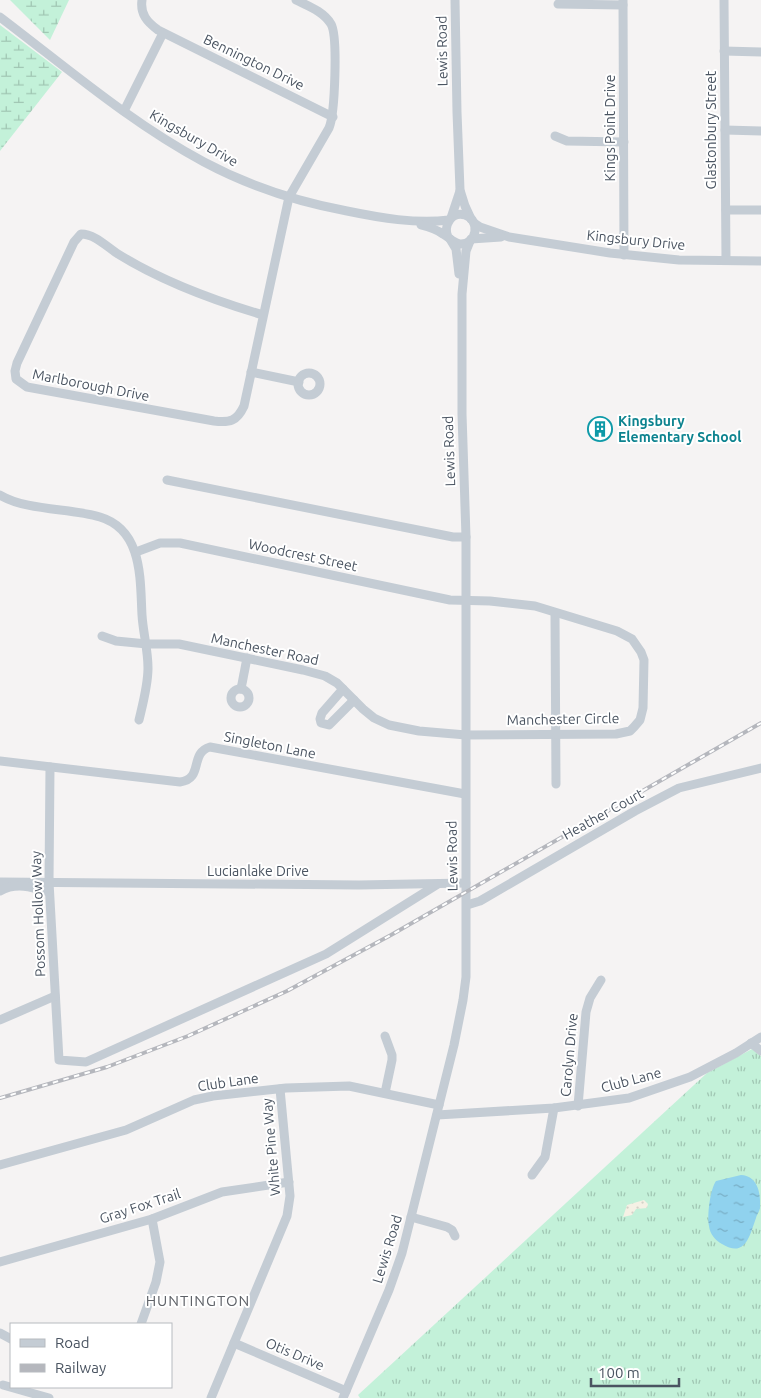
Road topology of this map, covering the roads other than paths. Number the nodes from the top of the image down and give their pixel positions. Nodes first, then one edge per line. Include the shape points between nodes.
1 (142, 0) edge
2 (296, 0) edge
3 (455, 0) edge
4 (724, 0) edge
5 (623, 2) edge
6 (558, 4) dead end
7 (0, 17) edge
8 (163, 33) junction
9 (724, 51) junction
10 (761, 52) edge
11 (124, 111) junction
12 (333, 117) junction
13 (725, 130) junction
14 (761, 131) edge
15 (555, 136) dead end
16 (624, 142) junction
17 (460, 190) junction
18 (289, 197) junction
19 (726, 210) junction
20 (761, 210) edge
21 (450, 219) junction
22 (404, 220) junction
23 (473, 221) junction
24 (509, 237) junction
25 (449, 238) junction
26 (470, 240) junction
27 (624, 255) junction
28 (726, 260) junction
29 (761, 261) edge
30 (462, 294) junction
31 (263, 315) junction
32 (251, 372) junction
33 (299, 382) dead end
34 (167, 480) dead end
35 (0, 495) edge
36 (466, 537) junction
37 (136, 552) junction
38 (466, 601) junction
39 (555, 613) junction
40 (102, 636) dead end
41 (147, 644) junction
42 (247, 658) junction
43 (241, 689) dead end
44 (343, 690) junction
45 (354, 700) junction
46 (139, 720) dead end
47 (466, 734) junction
48 (556, 734) junction
49 (0, 762) edge
50 (50, 767) junction
51 (761, 768) edge
52 (556, 784) dead end
53 (465, 794) junction
54 (0, 882) edge
55 (466, 883) junction
56 (438, 884) junction
57 (49, 887) junction
58 (0, 891) edge
59 (467, 905) junction
60 (600, 980) dead end
61 (55, 996) junction
62 (0, 1020) edge
63 (384, 1036) dead end
64 (761, 1037) edge
65 (751, 1043) junction
66 (761, 1051) edge
67 (280, 1089) junction
68 (385, 1092) junction
69 (439, 1105) junction
70 (578, 1106) junction
71 (554, 1108) junction
72 (437, 1115) junction
73 (0, 1164) edge
74 (532, 1175) dead end
75 (289, 1182) junction
76 (411, 1217) junction
77 (152, 1219) junction
78 (455, 1236) dead end
79 (0, 1262) edge
80 (141, 1323) edge
81 (234, 1343) junction
82 (3, 1384) dead end
83 (10, 1386) edge
84 (16, 1388) edge
85 (345, 1394) edge
86 (49, 1398) edge
87 (211, 1398) edge

1 - 8 street, Bennington Drive via 145,18
2 - 12 street via 326,17 332,27
3 - 17 street, Lewis Road
4 - 9 street, Glastonbury Street
5 - 6 street
5 - 16 street, Kings Point Drive
7 - 11 street, Kingsbury Drive
8 - 11 street
8 - 12 street, Bennington Drive
9 - 10 street
9 - 13 street, Glastonbury Street
11 - 18 street, Kingsbury Drive via 204,162
12 - 18 street, Marlborough Drive
13 - 14 street
13 - 19 street, Glastonbury Street
15 - 16 street via 566,141
16 - 27 street, Kings Point Drive
17 - 21 street
17 - 23 street, Lewis Road
18 - 22 street, Kingsbury Drive via 337,210
18 - 31 street, Marlborough Drive
19 - 20 street
19 - 28 street, Glastonbury Street
21 - 22 street, Kingsbury Drive via 434,222
21 - 23 street, Kingsbury Drive via 462,214
21 - 25 street via 446,228
22 - 25 street, Kingsbury Drive via 432,228
23 - 24 street, Kingsbury Drive via 480,227
23 - 26 street via 475,233
24 - 26 street, Kingsbury Drive
24 - 27 street, Kingsbury Drive
25 - 26 street, Kingsbury Drive via 460,244
25 - 30 street, Lewis Road via 456,249
26 - 30 street, Lewis Road via 464,262
27 - 28 street, Kingsbury Drive
28 - 29 street, Kingsbury Drive
30 - 36 street, Lewis Road
31 - 32 street, Marlborough Drive
31 - 32 street, Marlborough Drive via 149,273 93,237 81,234 74,242 15,371 18,382 27,387 228,422 241,412
32 - 33 street
34 - 36 street
35 - 37 street via 18,502 100,517 118,526
36 - 38 street, Lewis Road
37 - 38 street, Woodcrest Street via 160,543 180,543
37 - 41 street
38 - 39 street, Manchester Circle via 522,604
38 - 47 street, Lewis Road
39 - 48 street
39 - 48 street, Manchester Circle via 626,635 637,645 644,660 643,708 634,727 616,734
40 - 41 street, Manchester Road
41 - 42 street, Manchester Road via 179,644
41 - 46 street via 148,676
42 - 43 street
42 - 44 street, Manchester Road via 325,676
44 - 45 street, Manchester Road
44 - 45 street via 320,716 321,723 329,725
45 - 47 street, Manchester Road via 368,714 390,725 419,731
47 - 48 street, Manchester Circle
47 - 53 street, Lewis Road
48 - 52 street
49 - 50 street, Singleton Lane
50 - 53 street, Singleton Lane via 186,782 192,777 200,754 210,747
50 - 57 street, Possom Hollow Way
51 - 59 street, Heather Court via 679,788
53 - 55 street, Lewis Road
54 - 57 street
55 - 56 street, Lucianlake Drive
55 - 59 street, Lewis Road
56 - 57 street, Lucianlake Drive
56 - 61 street, Possom Hollow Way via 326,954 86,1062 58,1060
57 - 58 street via 16,886
57 - 61 street, Possom Hollow Way
59 - 69 street, Lewis Road via 463,1000
60 - 70 street, Carolyn Drive via 586,1012
61 - 62 street
63 - 68 street via 392,1055
64 - 65 street, Club Lane
65 - 66 street
65 - 70 street, Club Lane via 715,1065 665,1087 629,1098
67 - 68 street, Club Lane via 349,1086
67 - 73 street, Club Lane via 204,1098 126,1130
67 - 75 street, White Pine Way
68 - 69 street, Club Lane
69 - 72 street, Lewis Road
70 - 71 street, Club Lane
71 - 72 street, Club Lane
71 - 74 street via 544,1156
72 - 76 street, Lewis Road
75 - 77 street, Gray Fox Trail via 222,1192
75 - 81 street, White Pine Way via 288,1216
76 - 78 street via 447,1227
76 - 85 street, Lewis Road via 389,1290
77 - 79 street, Gray Fox Trail
77 - 80 street via 160,1262
81 - 85 street, Otis Drive
81 - 87 street, White Pine Way
82 - 83 street
84 - 86 street

